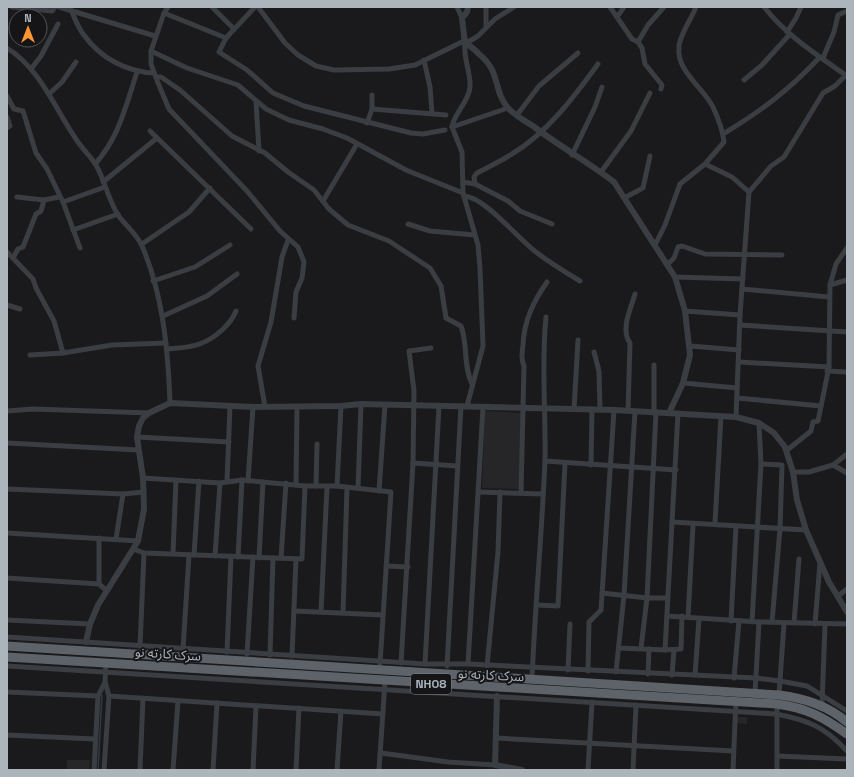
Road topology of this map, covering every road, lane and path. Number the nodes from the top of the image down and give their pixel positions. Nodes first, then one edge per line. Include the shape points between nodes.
1 (12, 7) edge
2 (55, 7) edge
3 (59, 7) edge
4 (168, 7) edge
5 (212, 7) edge
6 (257, 7) edge
7 (457, 7) edge
8 (468, 7) edge
9 (486, 7) edge
10 (514, 7) edge
11 (610, 7) edge
12 (624, 7) edge
13 (664, 7) edge
14 (696, 7) edge
15 (764, 7) edge
16 (801, 7) edge
17 (71, 10) junction
18 (847, 11) edge
19 (164, 13) junction
20 (617, 17) junction
21 (462, 18) junction
22 (58, 24) dead end
23 (486, 27) junction
24 (234, 29) junction
25 (789, 33) junction
26 (155, 36) junction
27 (226, 38) junction
28 (466, 42) junction
29 (638, 42) junction
30 (7, 48) edge
31 (151, 51) junction
32 (578, 53) dead end
33 (819, 58) junction
34 (424, 60) junction
35 (76, 62) dead end
36 (598, 64) dead end
37 (31, 69) junction
38 (137, 72) junction
39 (155, 75) junction
40 (846, 76) edge
41 (744, 80) dead end
42 (602, 87) dead end
43 (661, 89) dead end
44 (650, 93) dead end
45 (49, 94) junction
46 (7, 96) edge
47 (372, 96) dead end
48 (256, 102) junction
49 (508, 108) junction
50 (14, 109) junction
51 (372, 109) junction
52 (432, 113) junction
53 (446, 115) dead end
54 (517, 115) junction
55 (7, 116) edge
56 (367, 123) junction
57 (452, 127) junction
58 (7, 128) edge
59 (445, 130) dead end
60 (150, 131) dead end
61 (540, 132) junction
62 (723, 134) junction
63 (157, 138) junction
64 (357, 144) junction
65 (260, 151) junction
66 (572, 154) junction
67 (650, 156) dead end
68 (95, 164) junction
69 (705, 164) junction
70 (601, 172) junction
71 (463, 182) junction
72 (104, 184) junction
73 (475, 184) junction
74 (210, 188) junction
75 (749, 192) junction
76 (464, 195) junction
77 (16, 197) dead end
78 (59, 197) junction
79 (624, 198) junction
80 (44, 200) junction
81 (323, 201) junction
82 (63, 202) junction
83 (118, 214) junction
84 (408, 224) dead end
85 (552, 224) dead end
86 (251, 228) dead end
87 (73, 230) junction
88 (475, 235) junction
89 (288, 240) junction
90 (142, 244) junction
91 (230, 245) dead end
92 (655, 245) junction
93 (80, 248) dead end
94 (847, 248) edge
95 (7, 252) edge
96 (745, 255) junction
97 (782, 255) dead end
98 (13, 258) junction
99 (667, 265) junction
100 (237, 274) dead end
101 (675, 277) junction
102 (743, 279) junction
103 (847, 280) edge
104 (153, 281) junction
105 (580, 281) dead end
106 (548, 282) dead end
107 (830, 285) junction
108 (742, 289) junction
109 (635, 294) dead end
110 (829, 297) junction
111 (7, 305) edge
112 (20, 308) dead end
113 (236, 311) dead end
114 (685, 311) junction
115 (740, 315) junction
116 (163, 316) junction
117 (546, 317) dead end
118 (294, 318) dead end
119 (740, 325) junction
120 (830, 332) junction
121 (847, 332) edge
122 (578, 340) dead end
123 (167, 346) junction
124 (690, 346) junction
125 (431, 348) dead end
126 (739, 350) junction
127 (594, 352) dead end
128 (63, 353) junction
129 (30, 355) dead end
130 (739, 362) junction
131 (654, 365) dead end
132 (828, 369) junction
133 (847, 372) edge
134 (683, 383) junction
135 (472, 384) junction
136 (737, 388) junction
137 (737, 398) junction
138 (170, 402) junction
139 (361, 404) junction
140 (385, 405) junction
141 (414, 405) junction
142 (230, 406) junction
143 (297, 406) junction
144 (341, 406) junction
145 (439, 406) junction
146 (464, 406) junction
147 (821, 406) junction
148 (252, 407) junction
149 (265, 407) junction
150 (483, 407) junction
151 (524, 408) junction
152 (546, 408) junction
153 (574, 409) junction
154 (592, 409) junction
155 (600, 409) junction
156 (614, 410) junction
157 (628, 410) junction
158 (7, 411) edge
159 (635, 411) junction
160 (150, 412) junction
161 (655, 412) junction
162 (669, 413) junction
163 (678, 413) junction
164 (721, 416) junction
165 (736, 418) junction
166 (759, 423) junction
167 (137, 437) junction
168 (229, 442) junction
169 (7, 443) edge
170 (317, 444) dead end
171 (138, 450) junction
172 (786, 451) junction
173 (847, 453) edge
174 (545, 461) junction
175 (413, 463) junction
176 (565, 463) junction
177 (760, 464) junction
178 (436, 465) junction
179 (591, 465) junction
180 (611, 465) junction
181 (833, 465) junction
182 (457, 466) junction
183 (632, 467) junction
184 (654, 469) junction
185 (676, 470) junction
186 (793, 472) junction
187 (847, 473) edge
188 (143, 478) junction
189 (176, 480) junction
190 (242, 480) junction
191 (199, 481) junction
192 (227, 481) junction
193 (248, 481) junction
194 (263, 482) junction
195 (220, 483) junction
196 (286, 483) junction
197 (296, 484) junction
198 (305, 486) junction
199 (316, 486) junction
200 (337, 486) junction
201 (326, 488) junction
202 (347, 488) junction
203 (358, 488) junction
204 (7, 489) edge
205 (379, 491) junction
206 (144, 492) junction
207 (479, 492) junction
208 (500, 492) junction
209 (521, 493) junction
210 (123, 494) junction
211 (543, 494) junction
212 (672, 522) junction
213 (715, 523) junction
214 (693, 524) junction
215 (736, 526) junction
216 (758, 528) junction
217 (780, 529) junction
218 (806, 530) junction
219 (7, 533) edge
220 (99, 538) junction
221 (116, 539) junction
222 (138, 541) junction
223 (133, 549) junction
224 (144, 553) junction
225 (174, 554) junction
226 (192, 555) junction
227 (215, 556) junction
228 (231, 556) junction
229 (238, 557) junction
230 (253, 557) junction
231 (259, 558) junction
232 (273, 558) junction
233 (281, 558) junction
234 (296, 559) junction
235 (799, 559) dead end
236 (820, 563) junction
237 (386, 566) junction
238 (408, 567) junction
239 (7, 578) edge
240 (99, 584) junction
241 (847, 589) edge
242 (107, 591) junction
243 (602, 593) junction
244 (624, 595) junction
245 (838, 596) junction
246 (647, 598) junction
247 (667, 598) junction
248 (537, 605) junction
249 (295, 611) junction
250 (321, 612) junction
251 (847, 612) edge
252 (343, 613) junction
253 (383, 615) junction
254 (667, 616) junction
255 (682, 616) junction
256 (688, 617) junction
257 (699, 619) junction
258 (7, 620) edge
259 (731, 621) junction
260 (739, 621) junction
261 (752, 622) junction
262 (759, 622) junction
263 (772, 622) junction
264 (794, 622) junction
265 (784, 623) junction
266 (90, 624) junction
267 (570, 624) dead end
268 (815, 624) junction
269 (825, 624) junction
270 (847, 624) edge
271 (7, 637) edge
272 (86, 642) junction
273 (7, 646) edge
274 (140, 646) junction
275 (619, 648) junction
276 (641, 648) junction
277 (183, 649) junction
278 (649, 649) junction
279 (665, 650) junction
280 (674, 650) junction
281 (106, 652) junction
282 (227, 652) junction
283 (247, 654) junction
284 (270, 655) junction
285 (292, 656) junction
286 (7, 657) edge
287 (106, 663) junction
288 (401, 663) junction
289 (425, 664) junction
290 (468, 664) junction
291 (7, 666) edge
292 (380, 666) junction
293 (447, 666) junction
294 (488, 666) junction
295 (532, 667) junction
296 (568, 670) junction
297 (588, 671) junction
298 (616, 672) junction
299 (105, 673) junction
300 (648, 674) junction
301 (672, 675) junction
302 (695, 675) junction
303 (734, 678) junction
304 (756, 678) junction
305 (532, 679) junction
306 (780, 681) junction
307 (105, 682) junction
308 (385, 686) junction
309 (7, 692) edge
310 (736, 692) junction
311 (755, 693) junction
312 (822, 694) junction
313 (779, 695) junction
314 (98, 696) junction
315 (109, 696) junction
316 (497, 696) junction
317 (143, 698) junction
318 (178, 701) junction
319 (592, 702) junction
320 (217, 703) junction
321 (777, 704) junction
322 (636, 705) junction
323 (822, 705) junction
324 (256, 706) junction
325 (735, 707) junction
326 (299, 708) junction
327 (341, 711) junction
328 (847, 711) edge
329 (383, 714) junction
330 (776, 714) junction
331 (847, 722) edge
332 (847, 734) edge
333 (7, 735) edge
334 (496, 738) junction
335 (95, 739) junction
336 (590, 743) junction
337 (634, 745) junction
338 (733, 751) junction
339 (847, 751) edge
340 (380, 752) junction
341 (777, 756) junction
342 (847, 759) edge
343 (495, 765) junction
344 (94, 770) edge
345 (104, 770) edge
346 (140, 770) edge
347 (173, 770) edge
348 (213, 770) edge
349 (253, 770) edge
350 (296, 770) edge
351 (337, 770) edge
352 (379, 770) edge
353 (522, 770) edge
354 (588, 770) edge
355 (633, 770) edge
356 (733, 770) edge
357 (777, 770) edge

1 - 2 street via 52,11
3 - 17 street
4 - 19 street
5 - 24 street
6 - 24 street
6 - 34 street via 286,43 298,55 316,66 334,70 382,69 415,65
7 - 21 street
8 - 21 street
9 - 23 street
10 - 23 street
11 - 20 street
12 - 20 street
13 - 29 street via 648,25
14 - 62 street via 678,46 680,56 687,74 713,107
15 - 25 street
16 - 25 street
17 - 26 street
17 - 38 street via 83,34 99,53
18 - 33 street via 838,15 829,48 824,58
19 - 26 street
19 - 27 street
20 - 29 street via 632,39
21 - 28 street
22 - 37 street
23 - 28 street via 478,36
24 - 27 street
25 - 33 street
25 - 41 street via 762,65
26 - 31 street
27 - 56 street via 219,52 247,70 273,93 304,106
28 - 34 street
28 - 49 street via 488,62
28 - 57 street via 464,50 470,88
29 - 43 street via 645,64 662,85
30 - 37 street via 17,54
31 - 39 street via 151,64
31 - 48 street via 187,68 238,85
32 - 54 street via 539,86
33 - 40 street
33 - 62 street via 774,101
34 - 52 street
35 - 45 street via 62,82
36 - 61 street
37 - 45 street
38 - 39 street
38 - 68 street via 118,131 107,151
39 - 65 street via 180,90 232,136
39 - 89 street via 170,109 247,191
40 - 75 street via 823,93 784,157 771,166
42 - 66 street
44 - 70 street via 631,131
45 - 68 street via 74,138
46 - 50 street
47 - 51 street
48 - 64 street via 289,120 323,129
48 - 65 street
49 - 54 street
49 - 57 street
50 - 55 street
50 - 78 street via 23,111 36,153 47,169
51 - 52 street
51 - 56 street
52 - 53 street
54 - 61 street
55 - 58 street via 10,126
56 - 59 street via 423,134
57 - 71 street via 462,152
60 - 63 street
61 - 66 street
61 - 73 street via 513,154 476,173
62 - 69 street via 724,142
63 - 72 street
63 - 74 street
64 - 76 street via 406,170
64 - 81 street
65 - 81 street via 314,190
66 - 70 street
67 - 79 street via 643,188
68 - 72 street
69 - 75 street via 732,177
69 - 92 street via 680,184
70 - 79 street via 614,182
71 - 73 street
71 - 76 street
72 - 82 street
72 - 83 street
73 - 85 street via 508,201 520,211
74 - 86 street
74 - 90 street via 188,212
75 - 96 street
76 - 88 street
76 - 105 street via 486,206 535,252
77 - 80 street
78 - 80 street
78 - 82 street
79 - 92 street
80 - 98 street via 23,247 18,249
81 - 135 street via 348,225 389,241 430,268 440,286 446,318 461,326 467,375
82 - 87 street
83 - 87 street
83 - 90 street
84 - 88 street via 430,231
87 - 93 street
88 - 135 street via 480,268 482,346
89 - 118 street via 298,247 304,262 302,278 296,292
89 - 149 street via 282,257 271,322 258,366
90 - 104 street
91 - 104 street via 195,267
92 - 99 street
94 - 107 street via 836,264
95 - 98 street
96 - 97 street
96 - 99 street via 705,254 682,246 678,247 674,258
96 - 102 street
98 - 128 street via 33,279 54,321
99 - 101 street
100 - 116 street via 207,296
101 - 102 street
101 - 114 street
102 - 108 street
103 - 107 street
104 - 116 street
106 - 151 street via 539,293 524,330
107 - 110 street
108 - 110 street
108 - 115 street
109 - 157 street via 626,328 626,336 630,343
110 - 120 street
111 - 112 street
113 - 123 street via 224,328 203,343 186,347
114 - 115 street
114 - 124 street
115 - 119 street
116 - 123 street
117 - 152 street via 543,359
119 - 120 street
119 - 126 street
120 - 121 street
120 - 132 street
122 - 153 street
123 - 128 street via 98,347
123 - 138 street
124 - 126 street
124 - 134 street
125 - 141 street via 408,351
126 - 130 street
127 - 155 street via 599,371
128 - 129 street
130 - 132 street
130 - 136 street
131 - 161 street
132 - 133 street
132 - 147 street
134 - 136 street
134 - 162 street
135 - 146 street
136 - 137 street
137 - 147 street
137 - 165 street
138 - 142 street
138 - 160 street
139 - 140 street
139 - 144 street
139 - 203 street
140 - 141 street
140 - 205 street
141 - 145 street
141 - 175 street
142 - 148 street
142 - 168 street
143 - 144 street
143 - 149 street
143 - 197 street
144 - 200 street
145 - 146 street
145 - 178 street
146 - 150 street
146 - 182 street
147 - 172 street via 818,421 813,422 811,431
148 - 149 street
148 - 193 street
150 - 151 street
150 - 207 street
151 - 152 street
151 - 209 street
152 - 153 street
152 - 174 street
153 - 154 street
154 - 155 street
154 - 179 street
155 - 156 street
156 - 157 street
156 - 180 street
157 - 159 street
158 - 160 street via 33,409
159 - 161 street
159 - 183 street
160 - 167 street via 139,426
161 - 162 street
161 - 184 street
162 - 163 street
163 - 164 street
163 - 185 street
164 - 165 street
164 - 213 street
165 - 166 street
166 - 172 street via 774,433
166 - 177 street
167 - 168 street
167 - 171 street
168 - 192 street
169 - 171 street
170 - 199 street
171 - 188 street
172 - 186 street
173 - 181 street
174 - 176 street
174 - 211 street
175 - 178 street
175 - 238 street
176 - 179 street
176 - 248 street via 558,606
177 - 216 street
177 - 217 street via 782,465
178 - 182 street
178 - 289 street
179 - 180 street
180 - 183 street
180 - 243 street
181 - 186 street via 809,472
181 - 187 street
182 - 293 street
183 - 184 street
183 - 244 street
184 - 185 street
184 - 246 street
185 - 212 street
186 - 218 street via 797,500
188 - 189 street
188 - 206 street
189 - 191 street
189 - 225 street
190 - 192 street
190 - 193 street
190 - 229 street
191 - 195 street
191 - 226 street
192 - 195 street
193 - 194 street
194 - 196 street
194 - 231 street
195 - 227 street
196 - 197 street
196 - 233 street
197 - 198 street
198 - 199 street
198 - 234 street via 302,559
199 - 201 street
200 - 201 street
200 - 202 street
201 - 250 street
202 - 203 street
202 - 252 street
203 - 205 street
204 - 210 street
205 - 237 street via 391,492
206 - 210 street
206 - 222 street via 144,509
207 - 208 street
207 - 290 street
208 - 209 street
208 - 294 street via 498,552
209 - 211 street
210 - 221 street
211 - 248 street
212 - 214 street
212 - 247 street
213 - 214 street
213 - 215 street
214 - 256 street
215 - 216 street
215 - 259 street
216 - 217 street
216 - 261 street
217 - 218 street
217 - 263 street
218 - 236 street
219 - 220 street
220 - 221 street
220 - 240 street
221 - 222 street
222 - 223 street
223 - 224 street
223 - 242 street
224 - 225 street
224 - 274 street
225 - 226 street
226 - 227 street
226 - 277 street
227 - 228 street
228 - 229 street
228 - 282 street
229 - 230 street
230 - 231 street
230 - 283 street
231 - 232 street
232 - 233 street
232 - 284 street
233 - 234 street
234 - 249 street
235 - 264 street
236 - 245 street
236 - 268 street
237 - 238 street
237 - 253 street
238 - 288 street
239 - 240 street
240 - 242 street
241 - 245 street
242 - 266 street
243 - 244 street
243 - 297 street via 602,610 589,622
244 - 246 street
244 - 275 street
245 - 251 street
246 - 247 street
246 - 276 street
247 - 254 street
248 - 295 street
249 - 250 street
249 - 285 street
250 - 252 street
252 - 253 street
253 - 292 street
254 - 255 street
254 - 279 street
255 - 256 street
255 - 280 street via 681,649
256 - 257 street
257 - 259 street
257 - 302 street
258 - 266 street
259 - 260 street
260 - 261 street
260 - 303 street
261 - 262 street
262 - 263 street
262 - 304 street
263 - 265 street
264 - 265 street
264 - 268 street
265 - 306 street
266 - 272 street
267 - 296 street
268 - 269 street
269 - 270 street
269 - 312 street
271 - 272 street
272 - 274 street
273 - 281 highway, سرک کارته نو / NH08
274 - 277 street
275 - 276 street
275 - 298 street
276 - 278 street
277 - 282 street
278 - 279 street
278 - 300 street
279 - 280 street
280 - 301 street
281 - 287 street
281 - 292 highway, سرک کارته نو / NH08
282 - 283 street
283 - 284 street
284 - 285 street
285 - 292 street
286 - 287 highway, سرک کارته نو / NH08
287 - 299 street
287 - 308 highway, سرک کارته نو / NH08
288 - 289 street
288 - 292 street
289 - 293 street
290 - 293 street
290 - 294 street
291 - 299 street
292 - 305 highway, سرک کارته نو / NH08
294 - 295 street
295 - 296 street
295 - 305 street
296 - 297 street
297 - 298 street
298 - 300 street
299 - 307 street
299 - 308 street
300 - 301 street
301 - 302 street
302 - 303 street
303 - 304 street
304 - 306 street
304 - 311 street
305 - 310 highway, سرک کارته نو / NH08
306 - 312 street via 807,686
306 - 313 street
307 - 314 street
307 - 315 street
308 - 316 street
308 - 325 highway, سرک کارته نو / NH08
308 - 329 street
309 - 314 street
310 - 311 highway, سرک کارته نو / NH08
310 - 325 street
311 - 313 highway, سرک کارته نو / NH08
312 - 323 street
312 - 328 street
313 - 323 highway, سرک کارته نو / NH08
314 - 335 street
315 - 317 street
315 - 345 street
316 - 319 street
316 - 334 street
317 - 318 street
317 - 346 street
318 - 320 street
318 - 347 street
319 - 322 street
319 - 336 street
320 - 324 street
320 - 348 street
321 - 325 highway, سرک کارته نو / NH08
321 - 330 street
321 - 332 highway, سرک کارته نو / NH08 via 796,707 823,717
322 - 325 street
322 - 337 street
323 - 331 highway, سرک کارته نو / NH08
324 - 326 street
324 - 349 street
325 - 330 street
325 - 338 street
326 - 327 street
326 - 350 street
327 - 329 street
327 - 351 street
329 - 340 street
330 - 339 street via 800,719 819,727
330 - 341 street
333 - 335 street
334 - 336 street
334 - 343 street
335 - 344 street
336 - 337 street
336 - 354 street
337 - 338 street
337 - 355 street
338 - 356 street
340 - 343 street via 448,762
340 - 352 street
341 - 342 street
341 - 357 street
343 - 353 street

